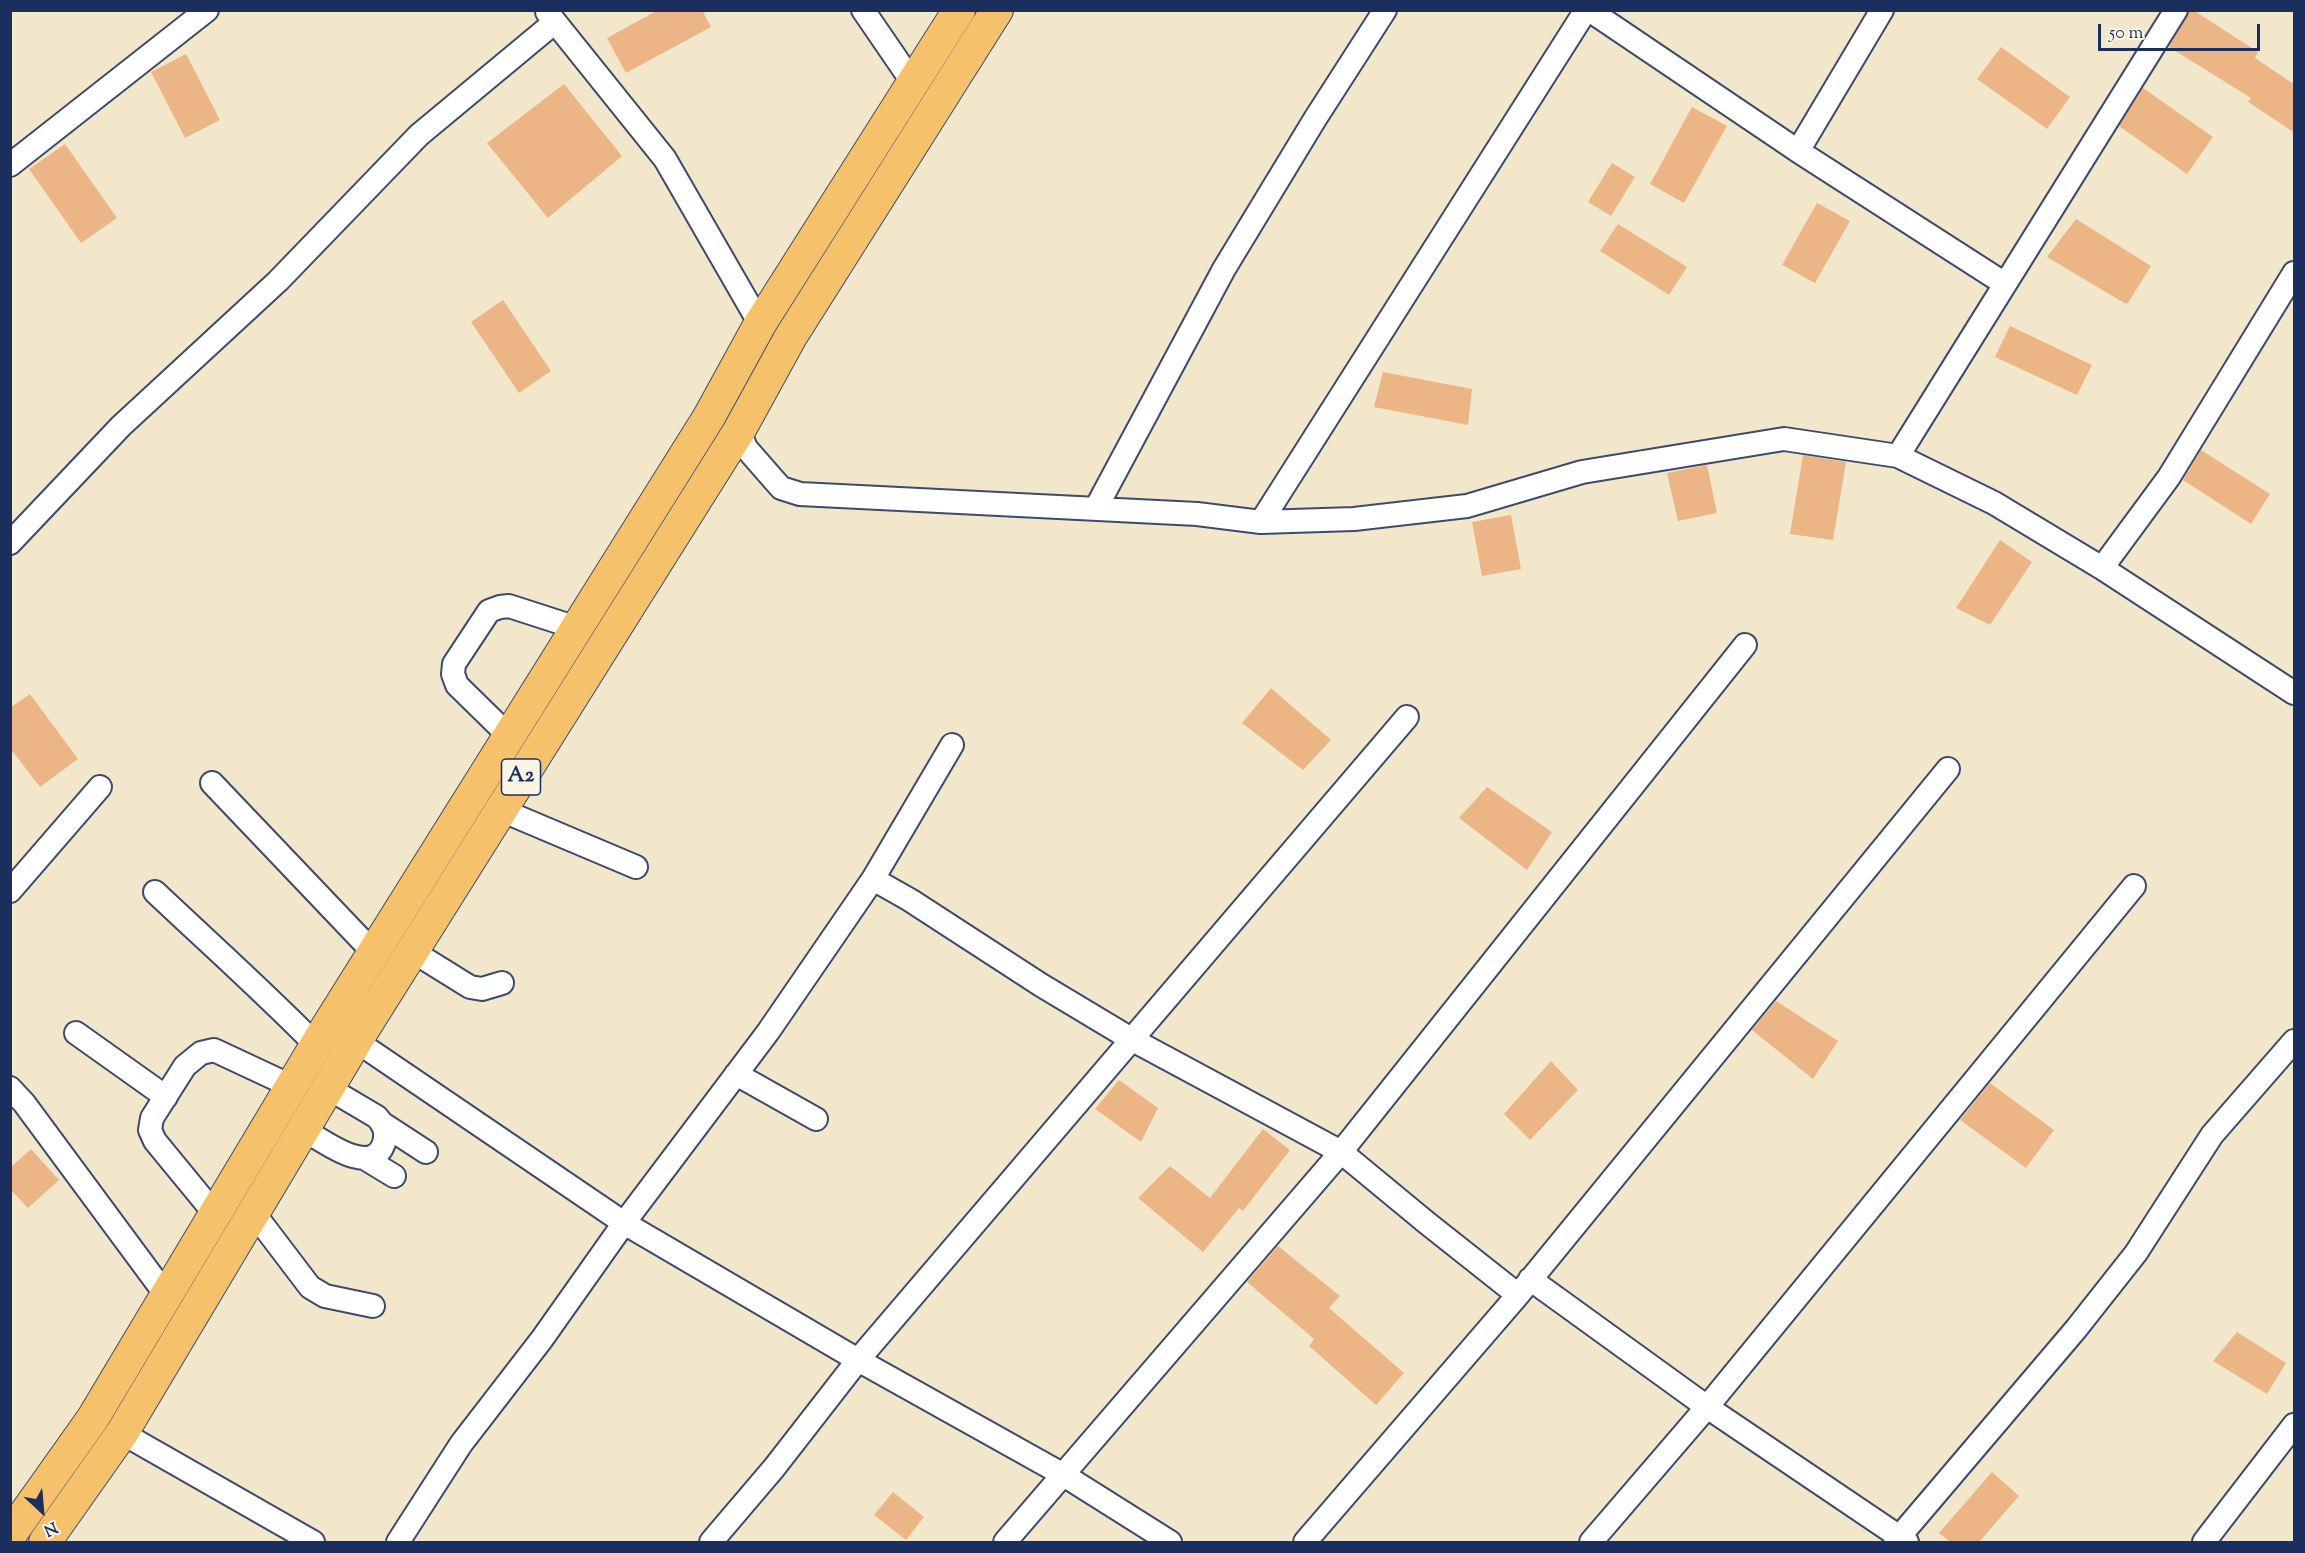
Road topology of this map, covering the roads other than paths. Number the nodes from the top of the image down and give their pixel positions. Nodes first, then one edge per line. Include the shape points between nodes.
1 (207, 10) edge
2 (863, 10) edge
3 (959, 10) edge
4 (997, 10) edge
5 (1385, 10) edge
6 (1588, 10) edge
7 (1882, 10) edge
8 (2176, 10) edge
9 (550, 16) edge
10 (913, 83) junction
11 (1798, 151) junction
12 (10, 165) edge
13 (2295, 273) edge
14 (2005, 284) junction
15 (760, 324) junction
16 (739, 431) junction
17 (1898, 456) junction
18 (1096, 508) junction
19 (1261, 522) junction
20 (10, 543) edge
21 (2102, 568) junction
22 (577, 628) junction
23 (1745, 645) dead end
24 (2295, 693) edge
25 (1407, 717) dead end
26 (509, 736) junction
27 (952, 745) dead end
28 (1948, 769) dead end
29 (212, 783) dead end
30 (100, 787) dead end
31 (501, 810) junction
32 (636, 867) dead end
33 (873, 879) junction
34 (2134, 886) dead end
35 (10, 891) edge
36 (155, 892) dead end
37 (412, 951) junction
38 (373, 952) junction
39 (502, 983) dead end
40 (76, 1033) dead end
41 (1131, 1039) junction
42 (356, 1041) junction
43 (2295, 1041) edge
44 (316, 1045) junction
45 (736, 1074) junction
46 (291, 1086) junction
47 (10, 1088) edge
48 (328, 1088) junction
49 (166, 1096) junction
50 (816, 1119) dead end
51 (380, 1121) junction
52 (303, 1130) junction
53 (426, 1152) dead end
54 (1341, 1152) junction
55 (359, 1158) junction
56 (394, 1176) dead end
57 (253, 1212) junction
58 (215, 1214) junction
59 (624, 1223) junction
60 (1524, 1287) junction
61 (166, 1295) junction
62 (373, 1306) dead end
63 (858, 1360) junction
64 (1707, 1407) junction
65 (2295, 1425) edge
66 (122, 1433) junction
67 (1062, 1474) junction
68 (10, 1535) edge
69 (1900, 1541) edge
70 (45, 1542) edge
71 (313, 1542) edge
72 (398, 1542) edge
73 (711, 1542) edge
74 (1005, 1542) edge
75 (1170, 1542) edge
76 (1305, 1542) edge
77 (1591, 1542) edge
78 (2204, 1542) edge

1 - 12 street
2 - 10 street
3 - 10 highway, A2
4 - 16 highway, A2 via 790,338
5 - 18 street via 1224,269
6 - 11 street
6 - 19 street
7 - 11 street
8 - 14 street
9 - 15 street via 665,159
9 - 20 street via 419,135 278,281 121,426
10 - 15 highway, A2
11 - 14 street
13 - 21 street via 2169,477
14 - 17 street
15 - 22 highway, A2 via 709,417
16 - 18 street via 746,448 781,488 800,494
16 - 31 highway, A2
17 - 19 street via 1784,439 1582,472 1467,506 1354,519
17 - 21 street via 1994,503
18 - 19 street
21 - 24 street
22 - 26 highway, A2
22 - 26 street via 509,606 489,610 454,664 457,685
23 - 54 street
25 - 41 street
26 - 38 highway, A2
27 - 33 street
28 - 60 street
29 - 38 street
30 - 35 street
31 - 32 street
31 - 37 highway, A2
33 - 41 street
33 - 45 street
34 - 64 street
36 - 44 street
37 - 39 street via 470,987 482,989
37 - 42 highway, A2
38 - 44 highway, A2
40 - 49 street
41 - 54 street
41 - 63 street
42 - 48 highway, A2
42 - 59 street
43 - 69 street via 2212,1135 2136,1253
44 - 46 highway, A2
45 - 50 street
45 - 59 street
46 - 49 street via 214,1050 201,1053 185,1066
46 - 58 highway, A2
47 - 61 street
48 - 51 street
48 - 52 highway, A2
49 - 58 street via 152,1118 150,1130
51 - 53 street
51 - 55 street via 386,1135 383,1146 377,1153
52 - 55 street
52 - 57 highway, A2
54 - 60 street via 1427,1223
54 - 67 street
55 - 56 street
57 - 62 street via 310,1287 325,1296
57 - 66 highway, A2
58 - 61 highway, A2
59 - 63 street
59 - 72 street via 461,1444
60 - 64 street
60 - 76 street
61 - 68 highway, A2 via 93,1418
63 - 67 street
63 - 73 street
64 - 69 street
64 - 77 street
65 - 78 street
66 - 70 highway, A2
66 - 71 street
67 - 74 street
67 - 75 street

